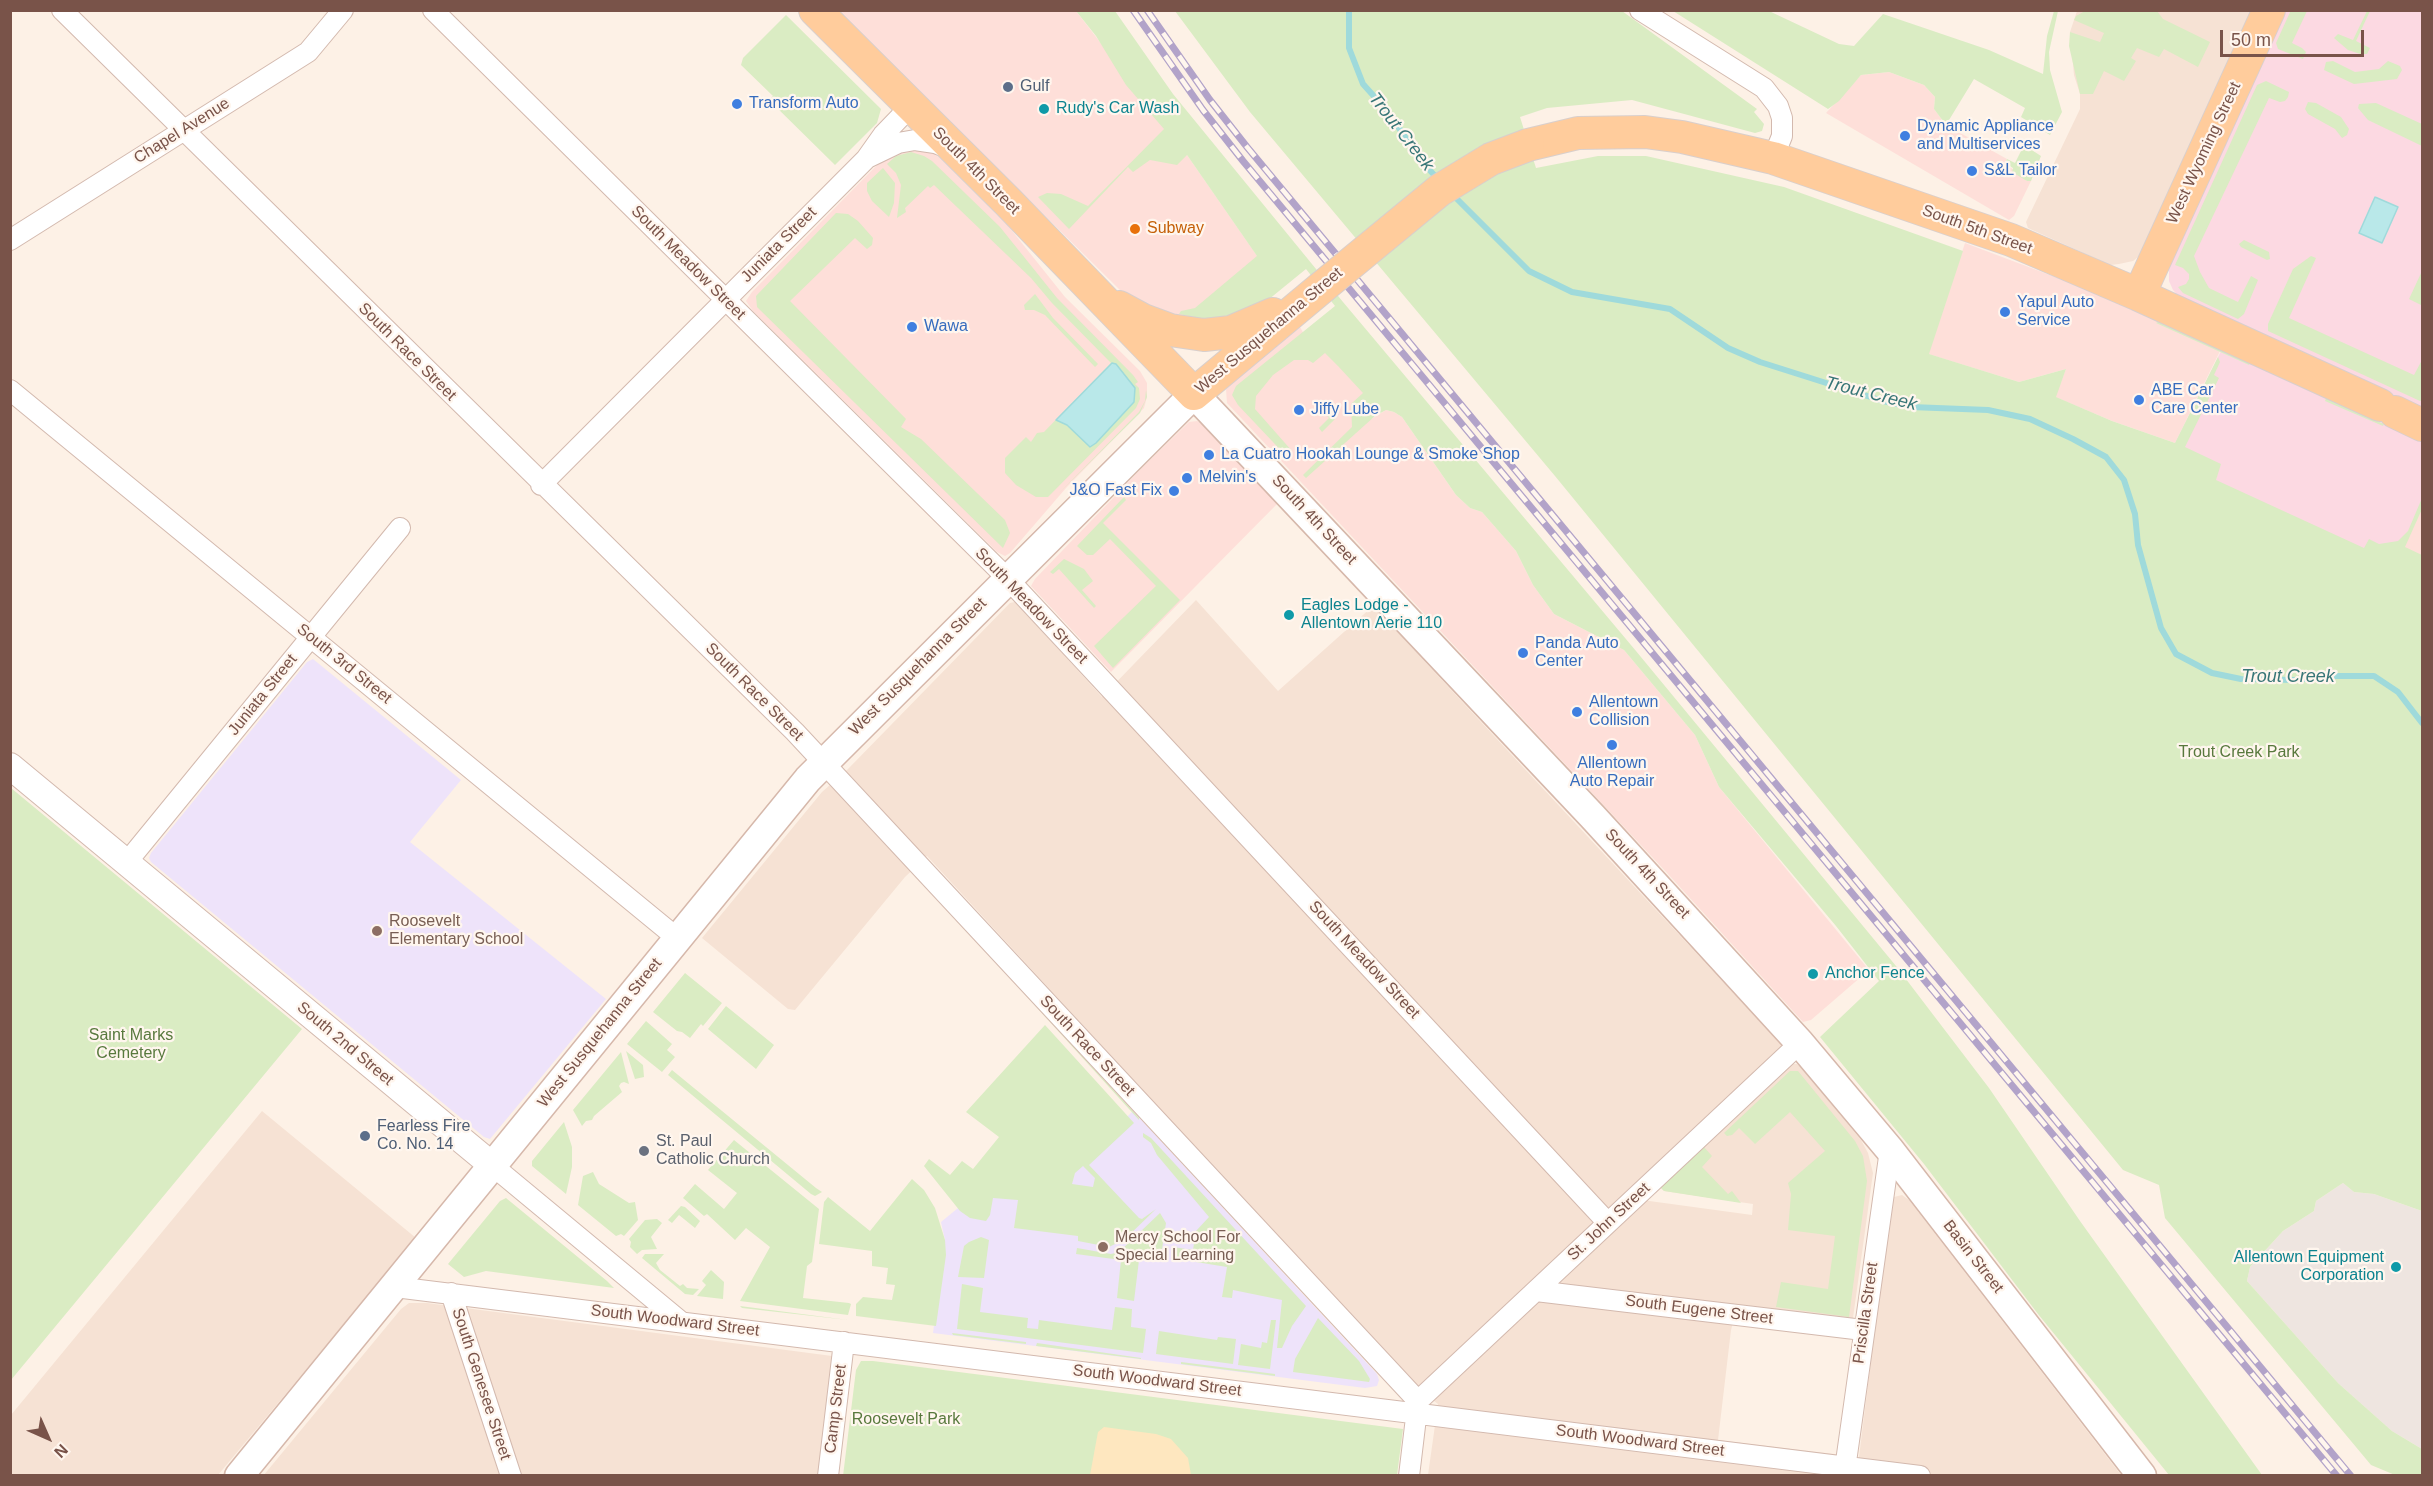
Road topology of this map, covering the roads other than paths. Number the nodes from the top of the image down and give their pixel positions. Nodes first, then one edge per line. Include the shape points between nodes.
1 (62, 10) edge
2 (343, 10) edge
3 (433, 10) edge
4 (814, 10) edge
5 (1640, 10) edge
6 (2269, 10) edge
7 (911, 106) junction
8 (184, 130) junction
9 (963, 158) junction
10 (1773, 158) junction
11 (866, 159) junction
12 (10, 240) edge
13 (1321, 288) junction
14 (1096, 295) junction
15 (2139, 295) junction
16 (725, 299) junction
17 (10, 390) edge
18 (1194, 394) junction
19 (2399, 414) edge
20 (541, 484) junction
21 (400, 528) dead end
22 (1007, 578) junction
23 (311, 637) junction
24 (824, 763) junction
25 (10, 766) edge
26 (127, 862) junction
27 (677, 938) junction
28 (1800, 1043) junction
29 (1890, 1150) junction
30 (493, 1166) junction
31 (1608, 1223) junction
32 (395, 1287) junction
33 (1536, 1290) junction
34 (451, 1293) junction
35 (680, 1322) junction
36 (1863, 1330) junction
37 (844, 1342) junction
38 (1417, 1407) junction
39 (1844, 1471) edge
40 (239, 1476) edge
41 (511, 1476) edge
42 (828, 1476) edge
43 (1409, 1476) edge
44 (1920, 1476) edge
45 (2142, 1476) edge

1 - 8 street, South Race Street
2 - 8 street, Chapel Avenue via 308,52
3 - 16 street, South Meadow Street
4 - 7 main road, South 4th Street
5 - 10 street via 1764,88 1782,118 1782,136
6 - 15 main road, West Wyoming Street
7 - 9 main road, South 4th Street
7 - 11 street, Juniata Street
8 - 12 street, Chapel Avenue
8 - 20 street, South Race Street
9 - 11 street via 935,143 915,140 898,143
9 - 14 main road, South 4th Street
10 - 13 main road, West Susquehanna Street, bridge via 1645,132 1578,133 1528,145 1491,159 1440,190
10 - 15 main road, South 5th Street via 2011,240
11 - 16 street, Juniata Street
13 - 14 main road via 1232,332 1204,335 1170,330
13 - 18 main road, West Susquehanna Street
14 - 18 main road, South 4th Street
15 - 19 main road, South 5th Street
16 - 20 street, Juniata Street
16 - 22 street, South Meadow Street
17 - 23 street, South 3rd Street
18 - 22 main road, West Susquehanna Street
18 - 28 main road, South 4th Street via 1609,834
20 - 24 street, South Race Street
21 - 23 street, Juniata Street
22 - 24 main road, West Susquehanna Street
22 - 31 street, South Meadow Street
23 - 26 street, Juniata Street
23 - 27 street, South 3rd Street
24 - 27 main road, West Susquehanna Street
24 - 38 street, South Race Street
25 - 26 street, South 2nd Street
26 - 30 street, South 2nd Street
27 - 30 main road, West Susquehanna Street
28 - 29 main road, Basin Street
28 - 31 street, St. John Street
29 - 36 street, Priscilla Street
29 - 45 main road, Basin Street
30 - 32 main road, West Susquehanna Street
30 - 35 street, South 2nd Street
31 - 33 street, St. John Street
32 - 34 street, South Woodward Street
32 - 40 main road, West Susquehanna Street
33 - 36 street, South Eugene Street
33 - 38 street, St. John Street
34 - 35 street, South Woodward Street
34 - 41 street, South Genesee Street
35 - 37 street, South Woodward Street
36 - 39 street, Priscilla Street
37 - 38 street, South Woodward Street
37 - 42 street, Camp Street
38 - 39 street, South Woodward Street
38 - 43 street
39 - 44 street, South Woodward Street

